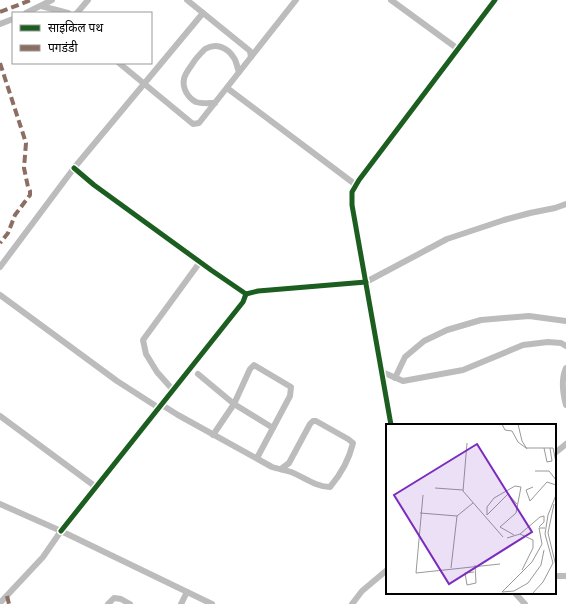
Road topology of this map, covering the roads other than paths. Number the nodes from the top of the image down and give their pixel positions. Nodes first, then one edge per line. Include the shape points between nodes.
1 (52, 0) edge
2 (88, 0) edge
3 (187, 0) edge
4 (296, 0) edge
5 (391, 0) edge
6 (495, 0) edge
7 (41, 6) junction
8 (28, 12) edge
9 (64, 12) edge
10 (78, 12) edge
11 (203, 13) junction
12 (12, 19) edge
13 (0, 24) edge
14 (458, 49) junction
15 (251, 57) junction
16 (120, 64) edge
17 (239, 72) junction
18 (144, 84) junction
19 (227, 88) junction
20 (215, 103) junction
21 (74, 168) junction
22 (356, 185) junction
23 (566, 204) edge
24 (200, 262) junction
25 (0, 267) edge
26 (366, 282) junction
27 (246, 294) junction
28 (0, 296) edge
29 (566, 321) edge
30 (566, 346) edge
31 (566, 368) edge
32 (382, 372) junction
33 (198, 374) dead end
34 (396, 378) junction
35 (173, 390) junction
36 (234, 404) junction
37 (566, 405) edge
38 (160, 406) junction
39 (0, 416) edge
40 (391, 424) edge
41 (273, 428) junction
42 (213, 435) junction
43 (566, 444) edge
44 (556, 452) edge
45 (257, 458) junction
46 (281, 469) junction
47 (96, 488) junction
48 (0, 504) edge
49 (61, 531) junction
50 (386, 571) edge
51 (186, 592) junction
52 (516, 594) edge
53 (0, 603) edge
54 (108, 604) edge
55 (130, 604) edge
56 (181, 604) edge
57 (212, 604) edge
58 (352, 604) edge
59 (525, 604) edge

1 - 7 street
2 - 10 street
3 - 11 street
4 - 15 street
5 - 14 street
6 - 14 street
7 - 8 street
7 - 9 street
11 - 15 street via 250,51
11 - 18 street
12 - 13 street
14 - 22 street
15 - 17 street
16 - 18 street
17 - 19 street
17 - 20 street via 235,59 224,48 206,48 196,58 184,79 185,90 189,98 196,102
18 - 20 street via 193,124 199,123
18 - 21 street
19 - 20 street
19 - 22 street
21 - 24 street
21 - 25 street
22 - 26 street via 352,192 352,205
23 - 26 street via 504,220 447,239
24 - 27 street
24 - 35 street via 143,340 146,354
26 - 27 street via 258,290
26 - 32 street
27 - 35 street via 243,302
28 - 38 street via 117,381
29 - 34 street via 529,316 480,320 447,330 424,341 405,357
30 - 34 street via 548,342 523,345 463,370 403,382
31 - 37 street via 563,394
32 - 34 street
32 - 40 street
33 - 36 street
35 - 38 street
36 - 41 street
36 - 41 street via 254,365 291,387 290,396
36 - 42 street
38 - 42 street
38 - 47 street
39 - 47 street
41 - 45 street
42 - 45 street
43 - 44 street
45 - 46 street
46 - 46 street via 322,487 330,487 350,455 353,443 313,421 288,463
47 - 49 street
48 - 49 street
49 - 51 street
49 - 53 street via 43,557
50 - 58 street via 362,591
51 - 56 street
51 - 57 street
52 - 59 street
54 - 55 street via 114,598

